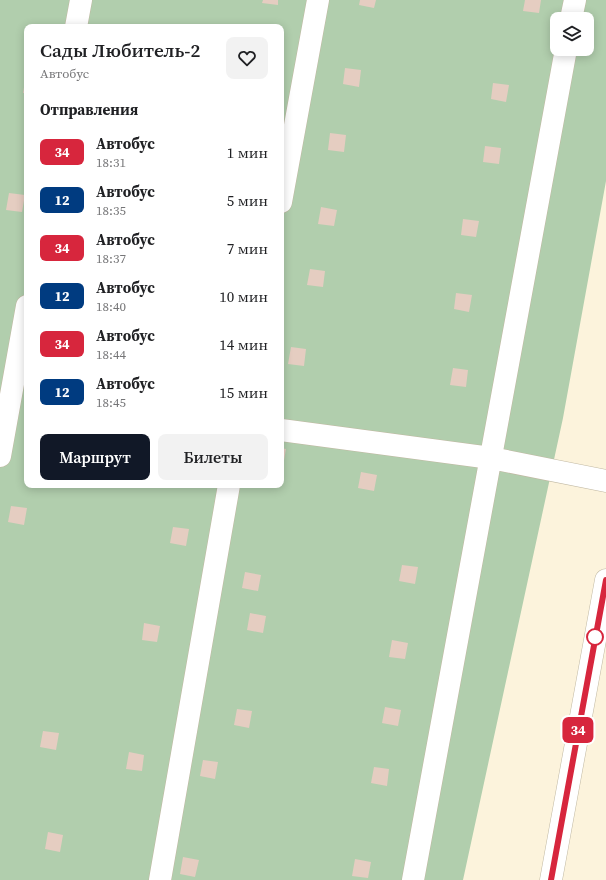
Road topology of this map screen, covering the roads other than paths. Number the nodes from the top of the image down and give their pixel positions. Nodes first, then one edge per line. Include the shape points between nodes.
1 (81, 0) edge
2 (318, 0) edge
3 (574, 0) edge
4 (572, 12) edge
5 (77, 24) edge
6 (565, 56) edge
7 (284, 186) edge
8 (24, 325) edge
9 (13, 394) edge
10 (284, 430) edge
11 (0, 456) edge
12 (491, 458) junction
13 (606, 481) edge
14 (228, 488) edge
15 (606, 580) edge
16 (600, 651) edge
17 (160, 880) edge
18 (413, 880) edge
19 (551, 880) edge

1 - 5 main road
2 - 7 main road
3 - 4 main road
6 - 12 main road
8 - 9 main road
9 - 11 main road
10 - 12 main road
12 - 13 main road
12 - 18 main road
14 - 17 main road
15 - 16 main road
16 - 19 main road

